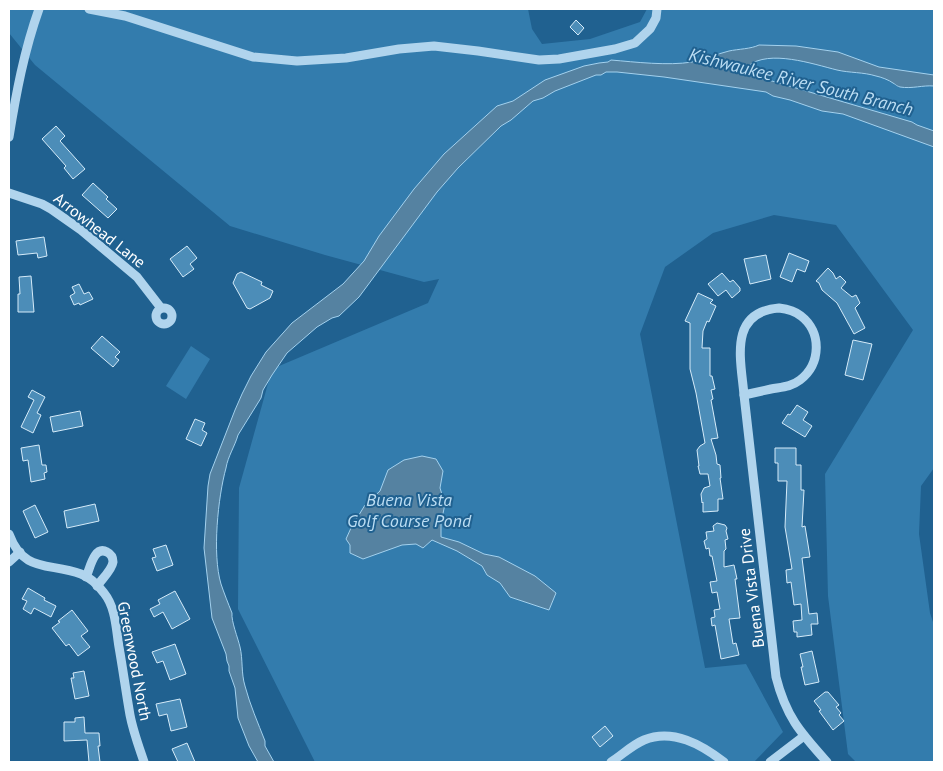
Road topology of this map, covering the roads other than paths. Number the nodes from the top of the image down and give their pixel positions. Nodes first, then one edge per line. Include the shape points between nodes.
1 (39, 9) edge
2 (88, 9) edge
3 (657, 9) edge
4 (9, 137) edge
5 (9, 193) edge
6 (161, 308) dead end
7 (744, 395) junction
8 (9, 534) edge
9 (20, 552) junction
10 (9, 562) edge
11 (86, 576) junction
12 (97, 586) junction
13 (804, 736) junction
14 (144, 762) edge
15 (611, 762) edge
16 (724, 762) edge
17 (770, 762) edge
18 (827, 762) edge

1 - 4 street via 26,50
2 - 3 street via 125,16 253,57 297,61 434,46 539,60 559,59 635,43 650,29
5 - 6 street, Arrowhead Lane via 42,204 81,230 137,277
7 - 7 street, Buena Vista Drive via 740,350 746,327 756,315 771,309 787,309 800,315 815,336 816,353 811,369 791,386
7 - 13 street, Buena Vista Drive via 776,677 785,706
8 - 9 street, Greenwood North
9 - 10 street
9 - 11 street, Greenwood North via 41,566
11 - 12 street, Greenwood North
11 - 12 street via 97,553 108,552 113,562
12 - 14 street, Greenwood North via 108,598 114,616 130,716
13 - 17 street
13 - 18 street, Buena Vista Drive
15 - 16 street via 644,740 676,736 695,743

